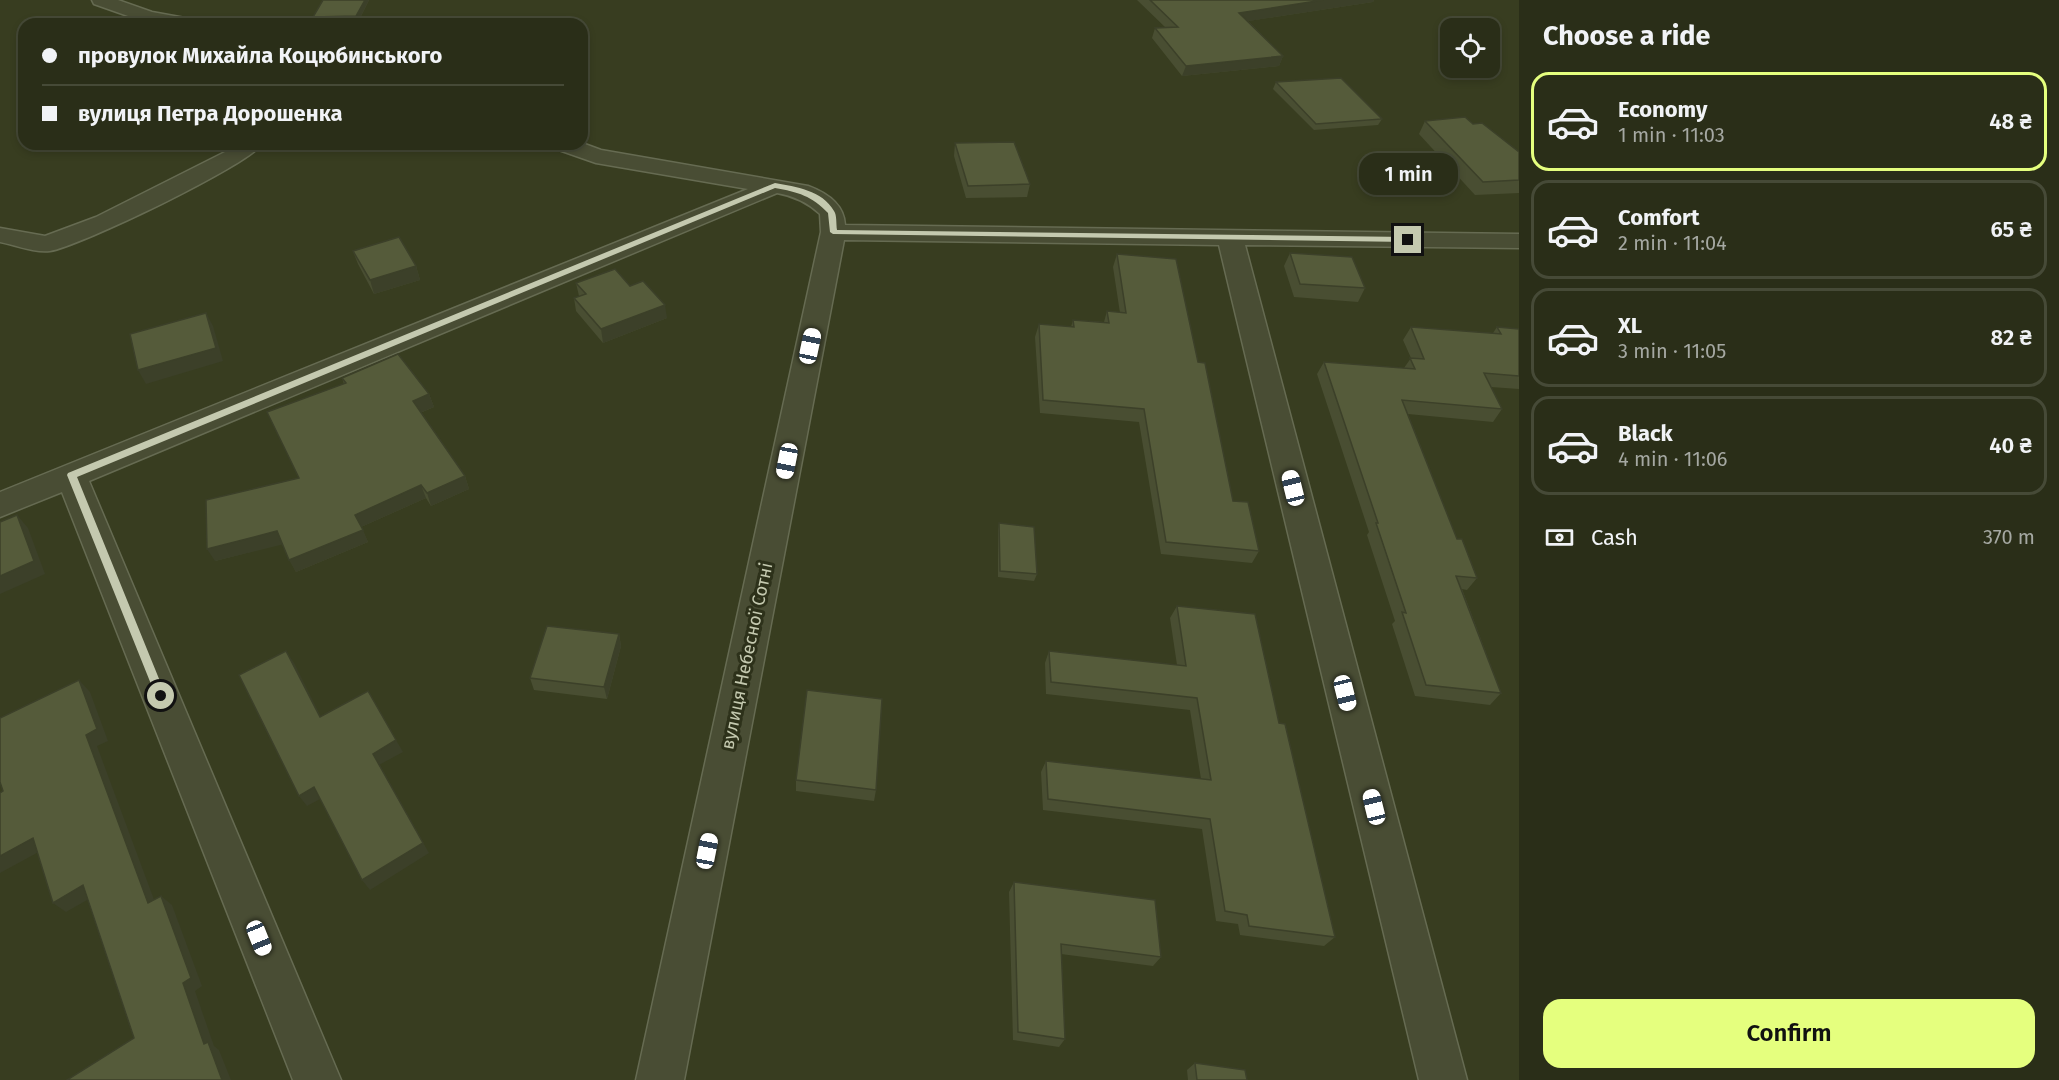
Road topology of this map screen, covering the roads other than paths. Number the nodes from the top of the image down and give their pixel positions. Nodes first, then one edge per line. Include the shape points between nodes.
1 (102, 0) edge
2 (154, 18) edge
3 (243, 150) edge
4 (580, 150) edge
5 (775, 186) junction
6 (833, 232) junction
7 (0, 235) edge
8 (1230, 237) junction
9 (1519, 241) edge
10 (72, 475) junction
11 (0, 505) edge
12 (317, 1080) edge
13 (660, 1080) edge
14 (1443, 1080) edge

1 - 2 street
3 - 7 street via 105,222 47,244
4 - 5 street
5 - 6 street via 818,198 832,212
5 - 10 street
6 - 8 street
6 - 13 street, вулиця Небесної Сотні
8 - 9 street
8 - 14 street
10 - 11 street
10 - 12 street

